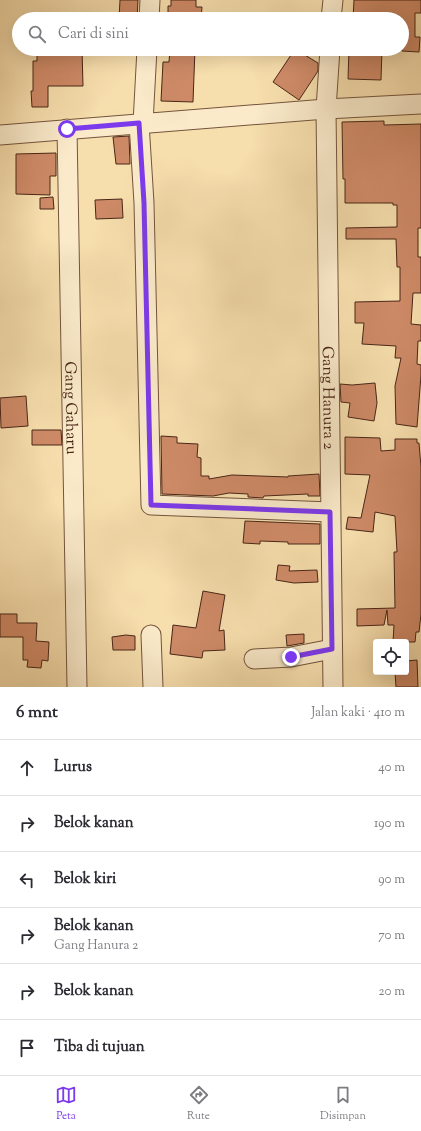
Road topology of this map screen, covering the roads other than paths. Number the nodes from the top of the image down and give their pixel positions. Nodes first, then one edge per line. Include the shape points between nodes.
1 (150, 0) edge
2 (333, 0) edge
3 (149, 12) edge
4 (332, 12) edge
5 (146, 56) edge
6 (330, 56) edge
7 (421, 104) edge
8 (326, 109) junction
9 (141, 123) junction
10 (67, 129) junction
11 (0, 134) edge
12 (330, 512) junction
13 (151, 635) dead end
14 (332, 649) junction
15 (254, 659) dead end
16 (77, 687) edge
17 (153, 687) edge
18 (333, 687) edge

1 - 3 street
2 - 4 street
5 - 9 street
6 - 8 street, Gang Hanura 2
7 - 8 street
8 - 9 street
8 - 12 street, Gang Hanura 2
9 - 10 street
9 - 12 street via 151,505
10 - 11 street
10 - 16 street, Gang Gaharu
12 - 14 street, Gang Hanura 2
13 - 17 street
14 - 15 street via 291,657
14 - 18 street, Gang Hanura 2

